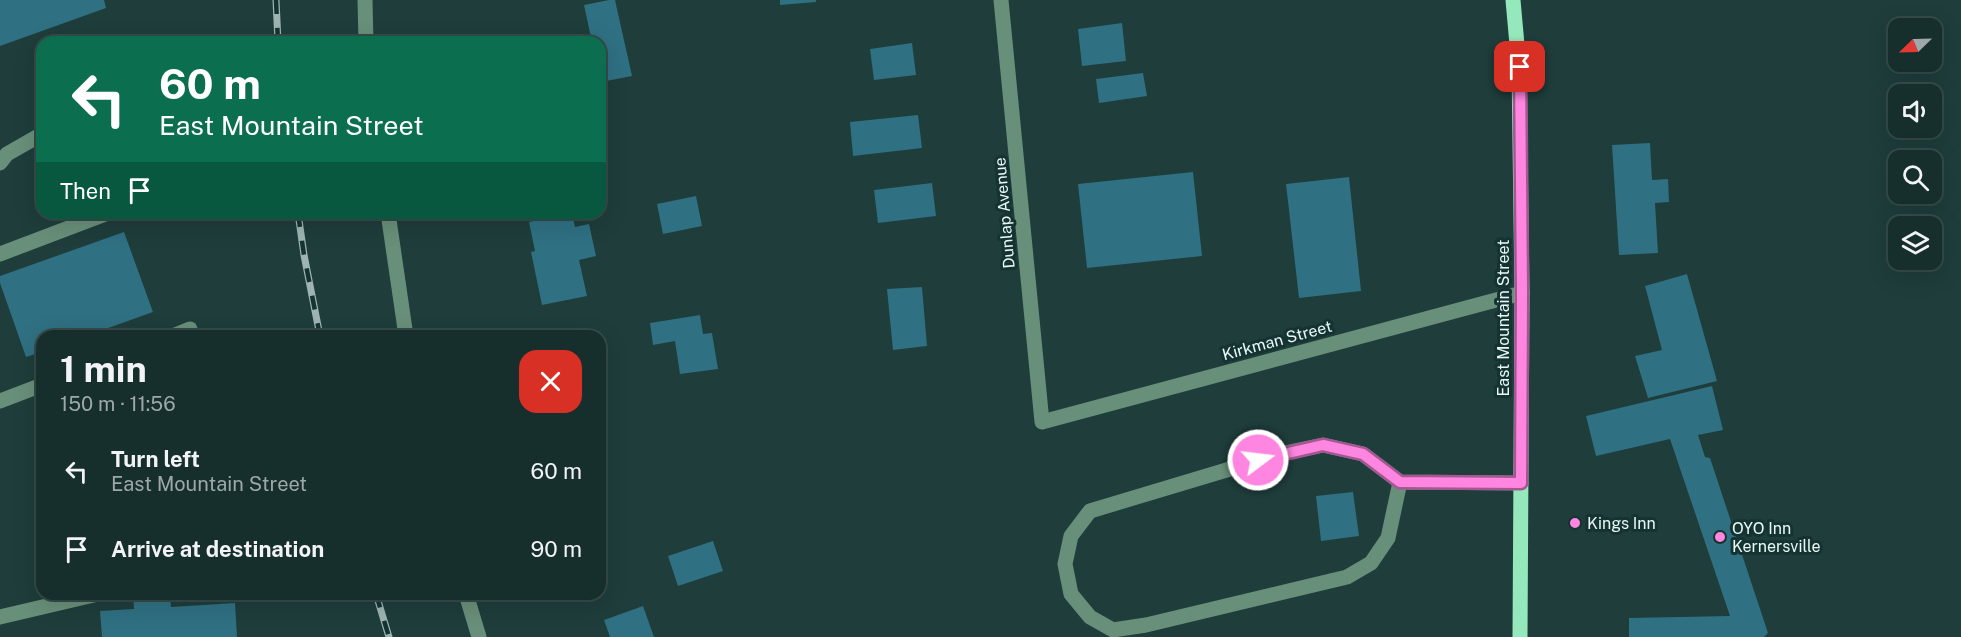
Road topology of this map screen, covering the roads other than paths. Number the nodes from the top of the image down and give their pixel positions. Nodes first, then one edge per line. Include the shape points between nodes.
1 (365, 0) edge
2 (1002, 0) edge
3 (1513, 0) edge
4 (366, 36) edge
5 (36, 138) edge
6 (0, 163) edge
7 (92, 219) edge
8 (389, 219) edge
9 (0, 254) edge
10 (1522, 293) junction
11 (405, 330) edge
12 (36, 387) edge
13 (0, 401) edge
14 (1042, 422) joint
15 (1400, 482) junction
16 (1521, 483) junction
17 (72, 600) edge
18 (468, 600) edge
19 (0, 617) edge
20 (479, 637) edge
21 (1520, 637) edge

1 - 4 street
2 - 14 street, Dunlap Avenue
3 - 10 main road, East Mountain Street via 1520,67
5 - 6 street via 7,154
7 - 9 street
8 - 11 street
10 - 14 street, Kirkman Street
10 - 16 main road, East Mountain Street
12 - 13 street
15 - 15 street via 1363,454 1323,445 1280,454 1090,511 1071,536 1065,564 1071,594 1090,617 1113,630 1347,577 1371,562 1388,538
15 - 16 street
16 - 21 main road, East Mountain Street
17 - 19 street
18 - 20 street

